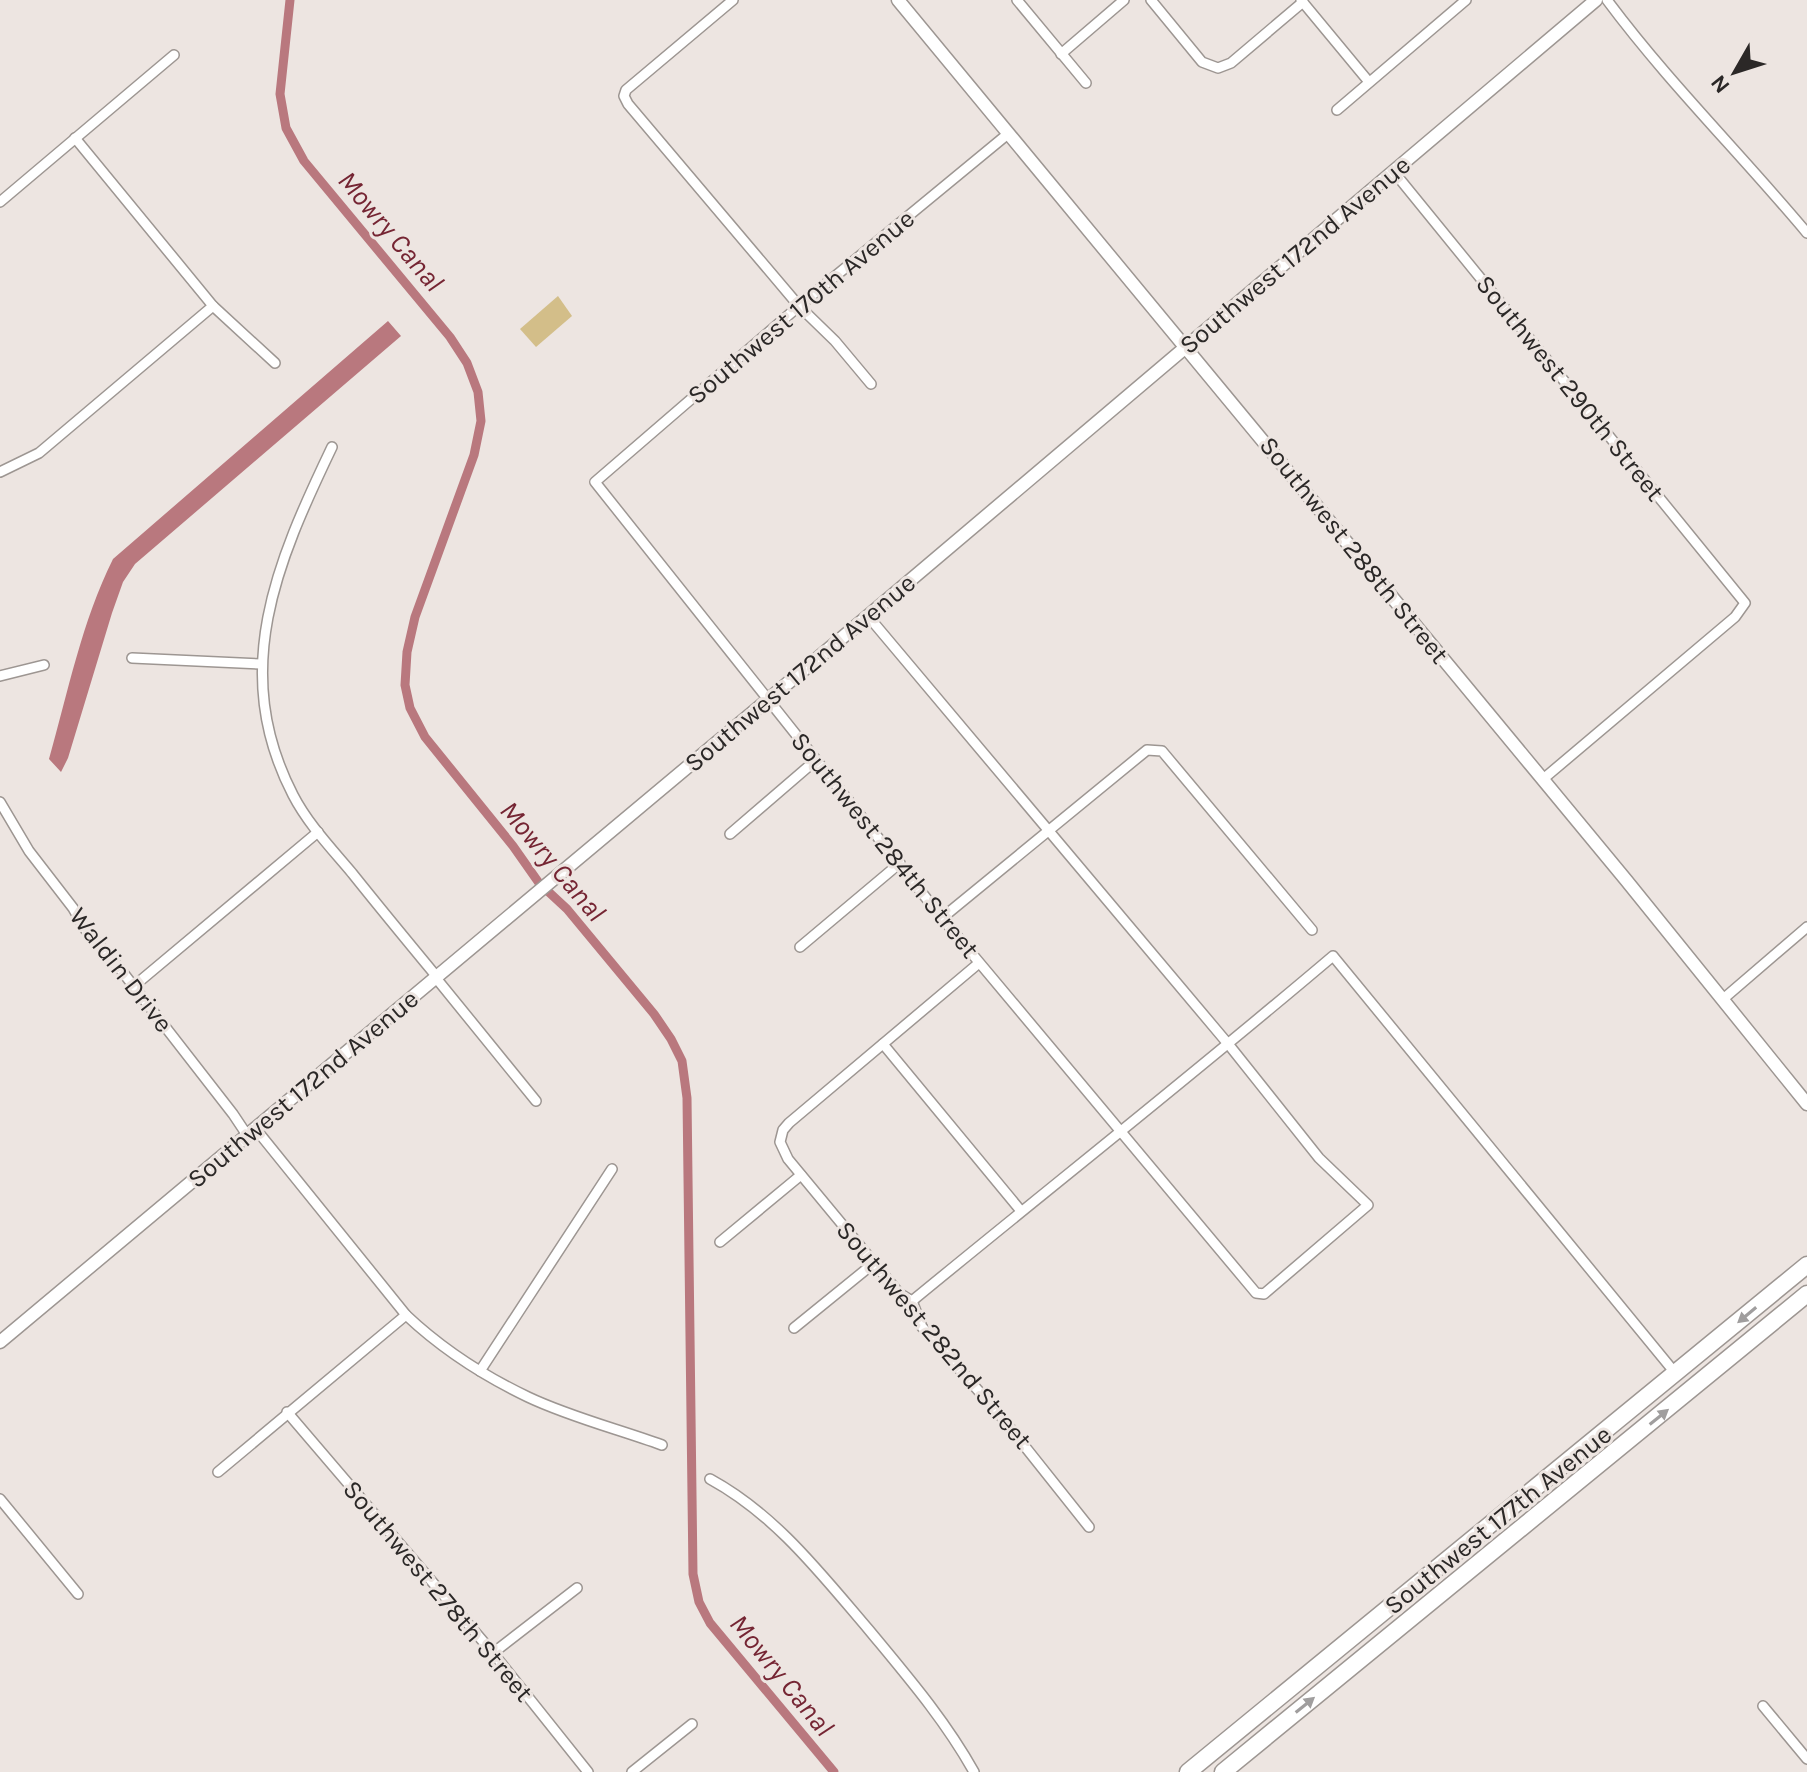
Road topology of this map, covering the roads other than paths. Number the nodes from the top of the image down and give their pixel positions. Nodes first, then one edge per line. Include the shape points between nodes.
1 (733, 0) edge
2 (898, 0) edge
3 (1017, 0) edge
4 (1124, 0) edge
5 (1151, 0) edge
6 (1466, 0) edge
7 (1596, 0) edge
8 (1607, 0) edge
9 (1302, 1) edge
10 (1454, 4) edge
11 (1061, 54) junction
12 (174, 55) dead end
13 (1369, 82) junction
14 (1086, 83) dead end
15 (1337, 110) dead end
16 (1009, 133) junction
17 (75, 138) junction
18 (1394, 172) junction
19 (0, 202) edge
20 (1807, 233) edge
21 (213, 306) junction
22 (799, 306) junction
23 (1187, 347) junction
24 (275, 363) dead end
25 (871, 384) dead end
26 (332, 447) dead end
27 (0, 472) edge
28 (595, 482) joint
29 (868, 616) junction
30 (132, 658) dead end
31 (261, 664) junction
32 (44, 665) dead end
33 (0, 676) edge
34 (767, 700) junction
35 (816, 760) junction
36 (1542, 780) junction
37 (0, 802) edge
38 (318, 832) junction
39 (1049, 832) junction
40 (730, 834) dead end
41 (900, 863) junction
42 (942, 918) junction
43 (1807, 927) edge
44 (1312, 930) dead end
45 (800, 947) dead end
46 (979, 963) junction
47 (436, 977) junction
48 (134, 986) junction
49 (1722, 1000) junction
50 (883, 1044) junction
51 (1229, 1045) junction
52 (536, 1101) dead end
53 (1807, 1104) edge
54 (1120, 1130) junction
55 (251, 1132) junction
56 (612, 1169) dead end
57 (801, 1175) junction
58 (1021, 1211) junction
59 (720, 1242) dead end
60 (874, 1263) junction
61 (1807, 1265) edge
62 (1807, 1294) edge
63 (912, 1301) junction
64 (406, 1315) junction
65 (794, 1328) dead end
66 (0, 1342) edge
67 (480, 1371) junction
68 (1676, 1374) junction
69 (287, 1412) junction
70 (662, 1445) dead end
71 (218, 1472) dead end
72 (710, 1479) dead end
73 (0, 1499) edge
74 (1089, 1527) dead end
75 (577, 1588) dead end
76 (78, 1594) dead end
77 (493, 1653) junction
78 (1763, 1706) dead end
79 (1264, 1710) junction
80 (692, 1724) dead end
81 (1255, 1745) junction
82 (1807, 1759) edge
83 (588, 1772) edge
84 (632, 1772) edge
85 (974, 1772) edge
86 (1188, 1772) edge
87 (1223, 1772) edge

1 - 22 street via 624,96
2 - 16 street, Southwest 288th Street
3 - 11 street
4 - 11 street
5 - 9 street via 1200,59 1218,68 1229,65
6 - 10 street
7 - 18 street, Southwest 172nd Avenue
8 - 20 street
9 - 13 street
10 - 13 street
11 - 14 street
12 - 17 street
13 - 15 street
16 - 22 street, Southwest 170th Avenue
16 - 23 street, Southwest 288th Street
17 - 19 street
17 - 21 street
18 - 23 street, Southwest 172nd Avenue
18 - 36 street, Southwest 290th Street via 1745,603
21 - 24 street
21 - 27 street via 39,453
22 - 25 street
22 - 28 street, Southwest 170th Avenue
23 - 29 street, Southwest 172nd Avenue
23 - 36 street, Southwest 288th Street
26 - 31 street via 272,593
28 - 34 street, Southwest 284th Street
29 - 34 street, Southwest 172nd Avenue
29 - 39 street
30 - 31 street
31 - 38 street via 274,751
32 - 33 street
34 - 35 street, Southwest 284th Street
34 - 47 street, Southwest 172nd Avenue
35 - 40 street
35 - 41 street, Southwest 284th Street
36 - 49 street, Southwest 288th Street
37 - 48 street, Waldin Drive via 85,929
38 - 47 street
38 - 48 street
39 - 42 street
39 - 44 street via 1147,750 1162,751
39 - 51 street
41 - 42 street, Southwest 284th Street
41 - 45 street
42 - 46 street, Southwest 284th Street
43 - 49 street
46 - 50 street
46 - 54 street, Southwest 284th Street
47 - 52 street
47 - 55 street, Southwest 172nd Avenue
48 - 55 street, Waldin Drive
49 - 53 street, Southwest 288th Street
50 - 57 street, Southwest 282nd Street via 783,1130 780,1142
50 - 58 street
51 - 54 street
51 - 54 street, Southwest 284th Street via 1319,1158 1368,1205 1264,1294 1256,1293
51 - 68 street via 1333,956
54 - 58 street
55 - 64 street, Waldin Drive
55 - 66 street, Southwest 172nd Avenue
56 - 67 street
57 - 59 street
57 - 60 street, Southwest 282nd Street
58 - 63 street
60 - 63 street, Southwest 282nd Street
60 - 65 street
61 -> 68 highway, Southwest 177th Avenue
81 -> 62 highway, Southwest 177th Avenue
63 - 74 street, Southwest 282nd Street via 922,1327
64 - 67 street, Waldin Drive
64 - 69 street
67 - 70 street, Waldin Drive via 529,1398
68 - 79 highway, Southwest 177th Avenue
69 - 71 street
69 - 77 street, Southwest 278th Street
72 - 85 street via 735,1492 805,1554 927,1700
73 - 76 street
75 - 77 street
77 - 83 street, Southwest 278th Street
78 - 82 street
79 - 81 highway
79 - 86 highway, Southwest 177th Avenue
80 - 84 street
81 - 87 highway, Southwest 177th Avenue

